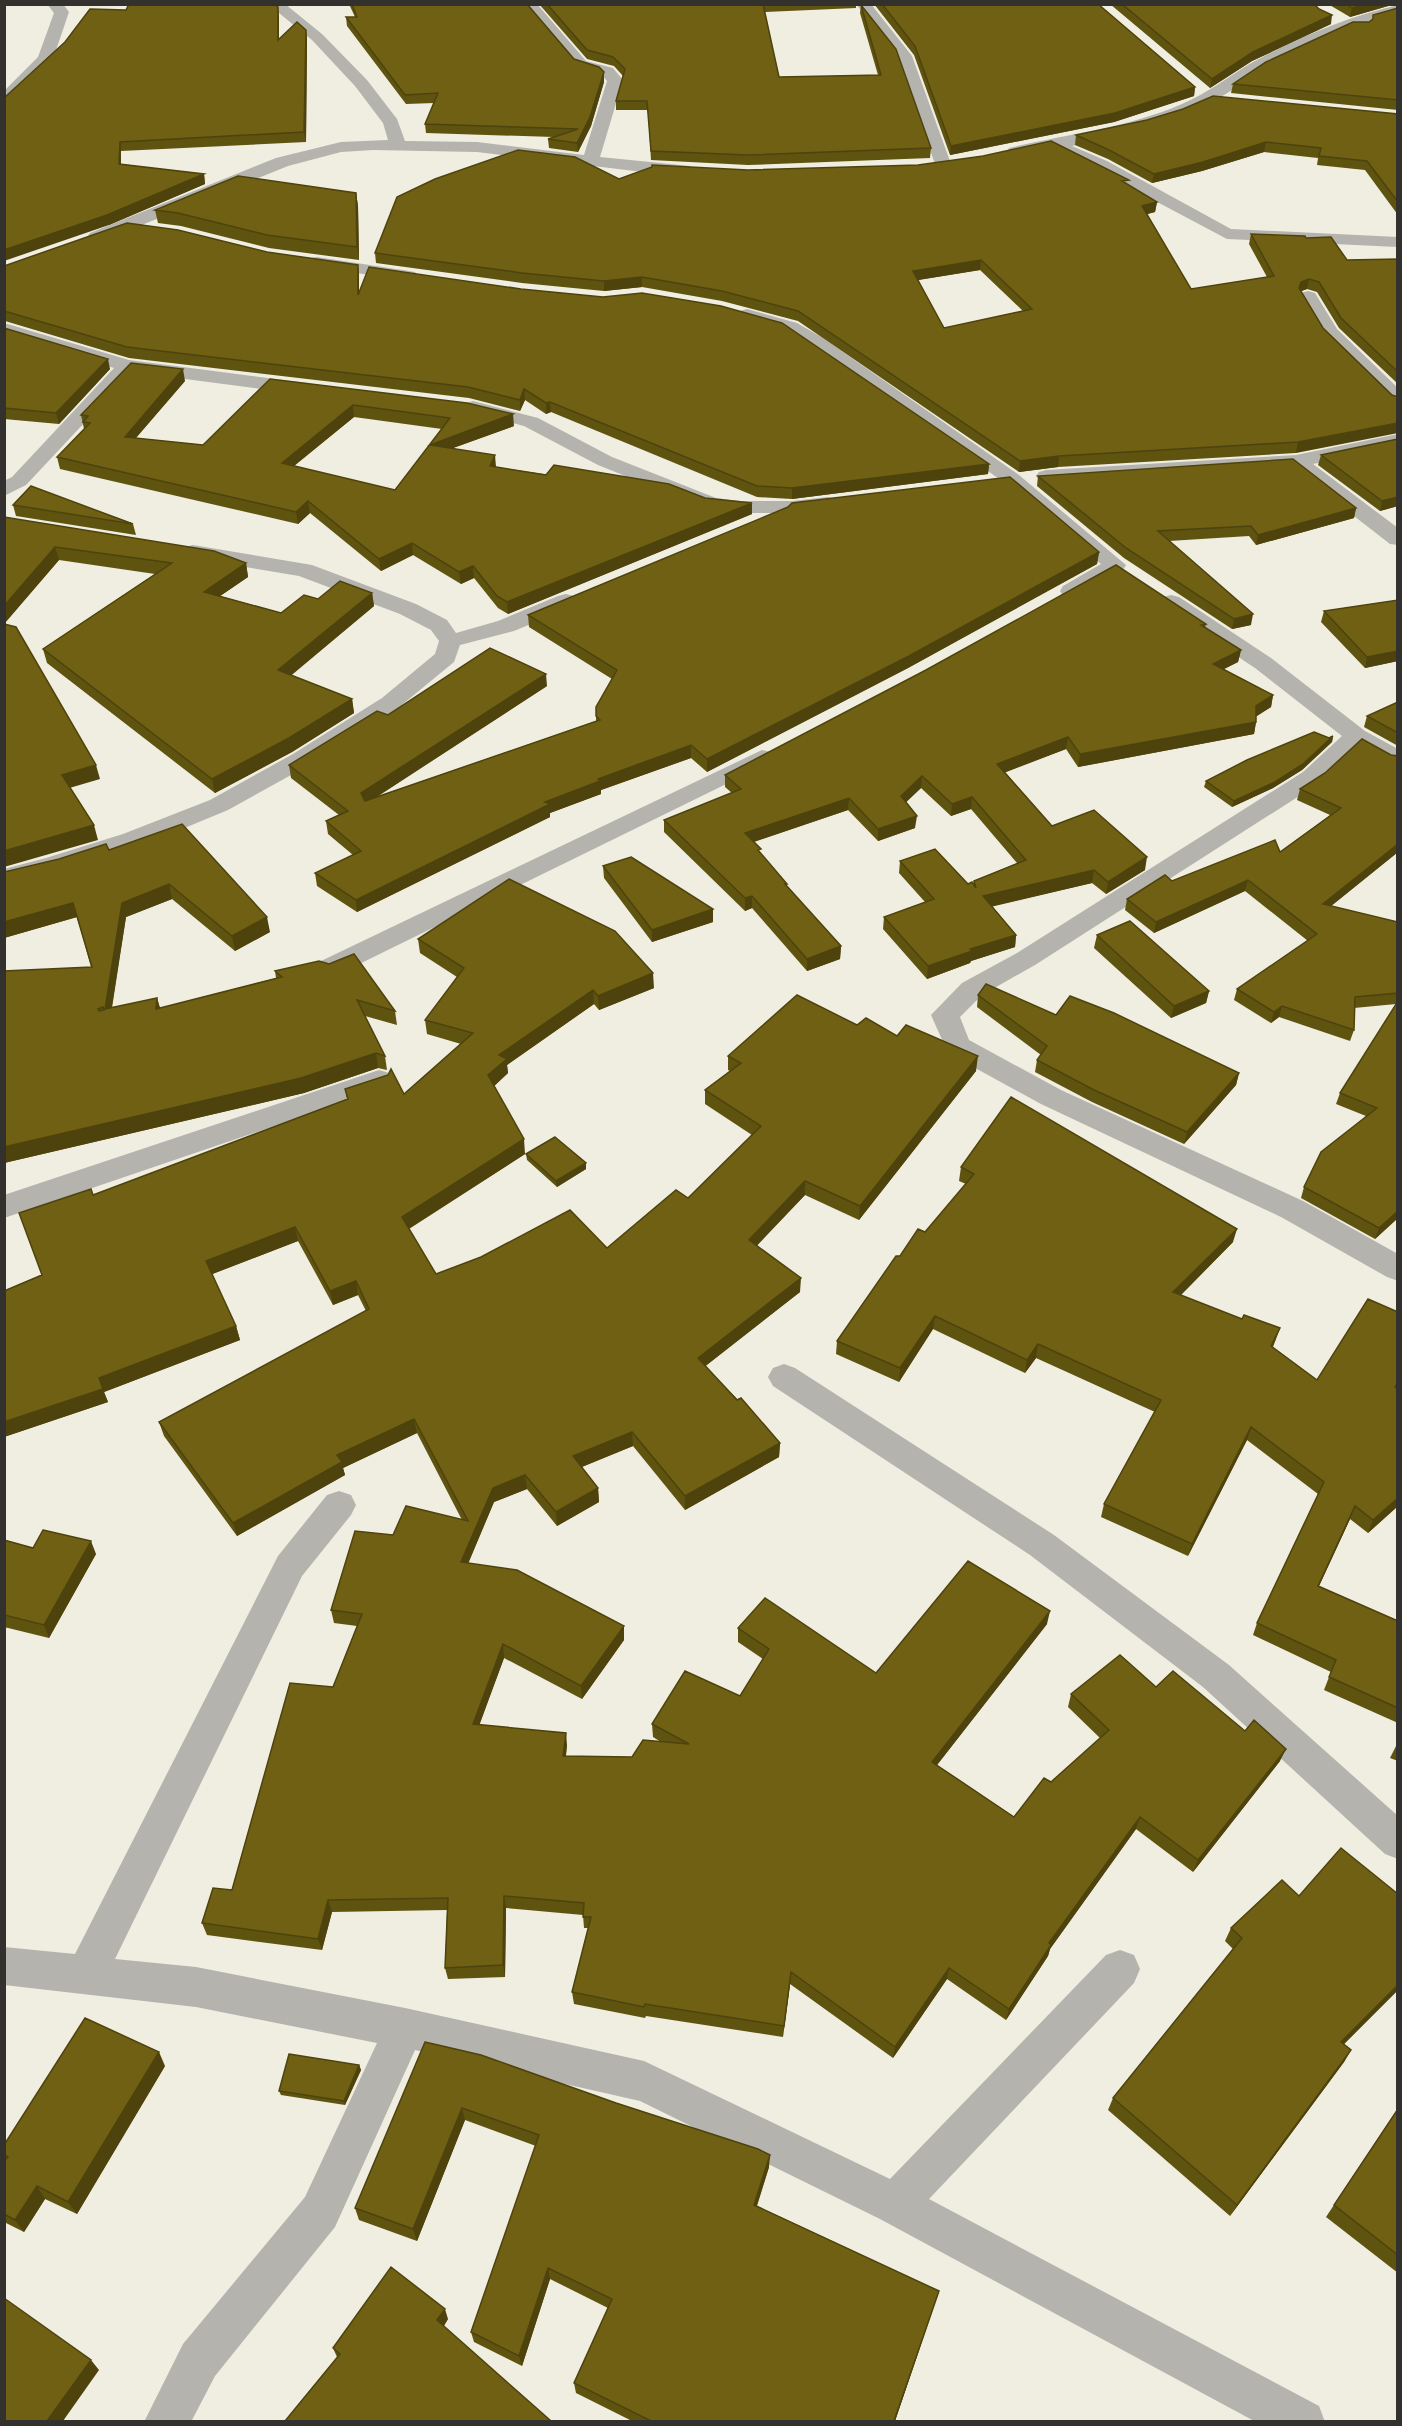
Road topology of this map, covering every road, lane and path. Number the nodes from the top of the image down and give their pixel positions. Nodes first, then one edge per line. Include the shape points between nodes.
1 (54, 4) edge
2 (275, 4) edge
3 (529, 4) edge
4 (863, 4) edge
5 (1398, 9) edge
6 (1326, 14) edge
7 (1347, 25) junction
8 (1387, 29) edge
9 (1204, 94) junction
10 (4, 100) edge
11 (1233, 100) edge
12 (1054, 144) junction
13 (398, 145) junction
14 (1002, 154) edge
15 (590, 161) junction
16 (962, 161) edge
17 (943, 164) junction
18 (926, 166) edge
19 (705, 171) edge
20 (128, 226) junction
21 (159, 230) edge
22 (1398, 242) edge
23 (77, 244) edge
24 (304, 260) edge
25 (431, 279) edge
26 (1308, 297) edge
27 (733, 312) edge
28 (4, 329) edge
29 (127, 366) junction
30 (329, 391) edge
31 (1398, 400) edge
32 (458, 405) edge
33 (1398, 440) edge
34 (1296, 461) junction
35 (1000, 481) junction
36 (4, 490) edge
37 (850, 500) edge
38 (792, 507) junction
39 (737, 530) edge
40 (1398, 539) edge
41 (168, 548) edge
42 (1154, 591) edge
43 (583, 594) edge
44 (1049, 604) edge
45 (450, 641) junction
46 (1358, 736) junction
47 (786, 745) edge
48 (1398, 759) edge
49 (4, 877) edge
50 (331, 967) edge
51 (379, 1080) edge
52 (4, 1207) edge
53 (1398, 1269) edge
54 (784, 1377) dead end
55 (339, 1505) dead end
56 (1398, 1840) edge
57 (4, 1966) edge
58 (1119, 1969) dead end
59 (86, 1975) junction
60 (405, 2028) junction
61 (895, 2204) junction
62 (166, 2421) edge
63 (1303, 2421) edge

1 - 10 street via 62,12 45,59
2 - 13 street via 317,37 361,83 391,122
3 - 15 street via 581,64 607,71 615,80
4 - 17 street via 904,56
5 - 7 street
6 - 7 street
7 - 8 street
7 - 9 street
9 - 11 street
9 - 12 street via 1175,113
12 - 14 street
12 - 22 street via 1101,165 1227,234
13 - 15 street via 477,147
13 - 20 street via 341,147 306,154
15 - 19 street
16 - 17 street
17 - 18 street
20 - 21 street
20 - 23 street
24 - 25 street
26 - 31 street via 1329,332
27 - 35 street via 790,327
28 - 29 street
29 - 30 street
29 - 36 street via 19,481
32 - 38 street via 531,422 605,461 711,504
33 - 34 street
34 - 35 street
34 - 40 street
35 - 44 street via 1125,572
37 - 38 street
38 - 39 street
41 - 45 street via 304,570 408,609 439,625
42 - 46 street via 1263,663
43 - 45 street via 506,626
45 - 49 street via 446,657 390,703 302,759 219,805 132,840
46 - 48 street
46 - 53 street via 1312,777 1026,959 972,989 945,1015 958,1046 1050,1097 1292,1209
47 - 50 street
51 - 52 street
54 - 56 street via 1042,1545 1216,1676
55 - 59 street via 290,1566
57 - 59 street
58 - 61 street
59 - 60 street via 196,1986
60 - 61 street via 644,2081
60 - 62 street via 320,2212 199,2360
61 - 63 street

